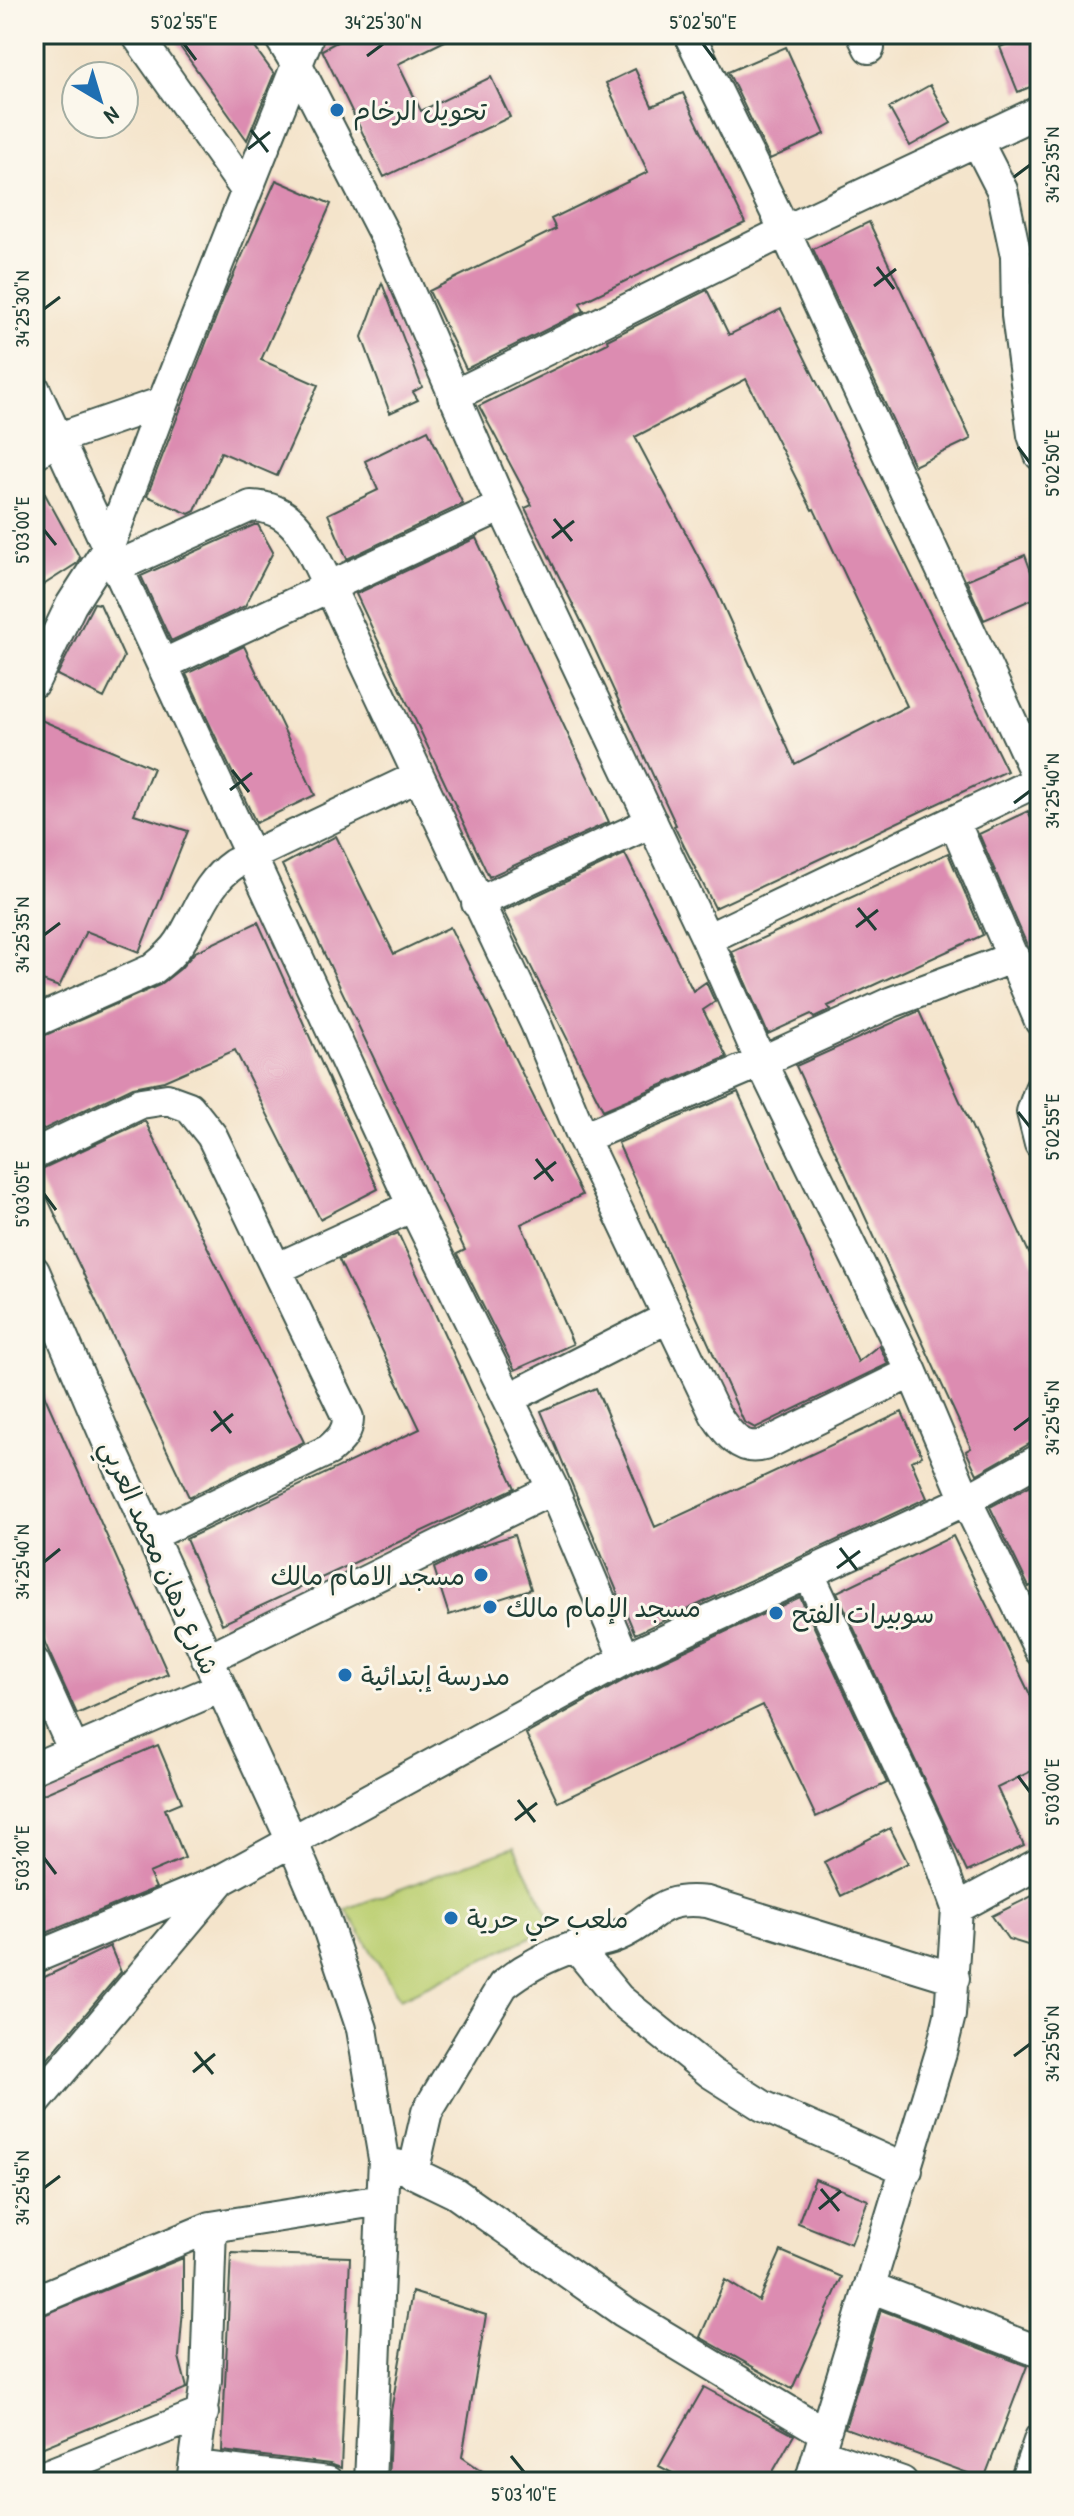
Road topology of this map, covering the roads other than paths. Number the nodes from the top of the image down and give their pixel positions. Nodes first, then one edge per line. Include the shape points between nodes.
1 (136, 34) edge
2 (278, 34) edge
3 (309, 34) edge
4 (689, 34) edge
5 (297, 65) junction
6 (1040, 111) edge
7 (977, 141) junction
8 (246, 190) junction
9 (785, 231) junction
10 (34, 388) edge
11 (453, 396) junction
12 (163, 402) junction
13 (47, 446) edge
14 (1040, 455) edge
15 (502, 506) junction
16 (113, 556) junction
17 (330, 588) junction
18 (71, 605) junction
19 (34, 631) edge
20 (164, 664) junction
21 (34, 682) edge
22 (417, 777) junction
23 (1040, 781) edge
24 (954, 821) junction
25 (652, 822) junction
26 (250, 856) junction
27 (477, 903) junction
28 (707, 939) junction
29 (1014, 957) junction
30 (1040, 1021) edge
31 (34, 1022) edge
32 (761, 1062) junction
33 (1040, 1089) edge
34 (583, 1138) junction
35 (1040, 1144) edge
36 (34, 1154) edge
37 (413, 1206) junction
38 (276, 1269) junction
39 (34, 1271) edge
40 (669, 1317) junction
41 (912, 1372) junction
42 (510, 1398) junction
43 (1040, 1459) edge
44 (553, 1489) junction
45 (966, 1500) junction
46 (152, 1535) junction
47 (809, 1574) junction
48 (1028, 1595) edge
49 (1040, 1651) edge
50 (207, 1659) junction
51 (625, 1659) junction
52 (34, 1662) edge
53 (219, 1688) junction
54 (74, 1751) junction
55 (34, 1768) edge
56 (292, 1841) junction
57 (1040, 1863) edge
58 (223, 1879) junction
59 (957, 1908) junction
60 (576, 1947) junction
61 (34, 1958) edge
62 (954, 1978) junction
63 (34, 2104) edge
64 (384, 2159) junction
65 (907, 2170) junction
66 (413, 2173) junction
67 (382, 2200) junction
68 (211, 2227) junction
69 (870, 2287) junction
70 (34, 2301) edge
71 (1040, 2352) edge
72 (203, 2413) junction
73 (1040, 2438) edge
74 (818, 2456) edge
75 (194, 2474) edge
76 (34, 2480) edge
77 (328, 2482) edge
78 (370, 2482) edge
79 (902, 2482) edge
80 (1025, 2482) edge

1 - 8 street
2 - 5 street
3 - 5 street
4 - 9 street
5 - 8 street
5 - 11 street via 385,236
6 - 7 street
7 - 9 street
7 - 14 street via 1002,190 1016,256 1017,315
8 - 12 street
9 - 11 street
9 - 23 street
10 - 13 street
11 - 15 street
12 - 13 street
12 - 16 street
13 - 16 street
15 - 17 street
15 - 25 street
16 - 17 street via 251,506 267,506 288,516
16 - 18 street
16 - 20 street
17 - 20 street
17 - 22 street
18 - 19 street
18 - 21 street
20 - 26 street
22 - 26 street
22 - 27 street
23 - 24 street
24 - 28 street
24 - 29 street
25 - 27 street
25 - 28 street
26 - 31 street via 221,873 180,942 153,969
26 - 37 street
27 - 34 street via 536,1024
28 - 32 street
29 - 30 street
29 - 32 street via 892,1002
32 - 34 street
32 - 41 street
33 - 35 street via 1032,1112
34 - 40 street
36 - 38 street via 141,1103 167,1099 189,1107 212,1136
37 - 38 street
37 - 42 street
38 - 46 street via 348,1427 329,1450
39 - 46 street, شارع دهان محمد العربي
40 - 41 street via 715,1414 728,1433 749,1446 781,1438
40 - 42 street
41 - 45 street
42 - 44 street
43 - 45 street
44 - 50 street
44 - 51 street
45 - 47 street
45 - 48 street
46 - 50 street, شارع دهان محمد العربي
47 - 51 street
47 - 59 street via 930,1833
48 - 49 street
50 - 53 street, شارع دهان محمد العربي
51 - 56 street
52 - 54 street
53 - 54 street
53 - 56 street, شارع دهان محمد العربي
54 - 55 street
56 - 58 street
56 - 64 street, شارع دهان محمد العربي via 362,2029
57 - 59 street
58 - 61 street
58 - 63 street
59 - 62 street
60 - 62 street via 617,1936 664,1906 687,1900
60 - 65 street via 619,1999 711,2073 763,2106
60 - 66 street via 521,1970 503,1985 427,2112
62 - 65 street via 941,2052
64 - 66 street
64 - 67 street, شارع دهان محمد العربي
65 - 69 street
66 - 74 street via 455,2193
67 - 68 street
67 - 78 street, شارع دهان محمد العربي
68 - 70 street
68 - 72 street
69 - 71 street
69 - 74 street
72 - 75 street
72 - 76 street
73 - 80 street
74 - 79 street
75 - 77 street

